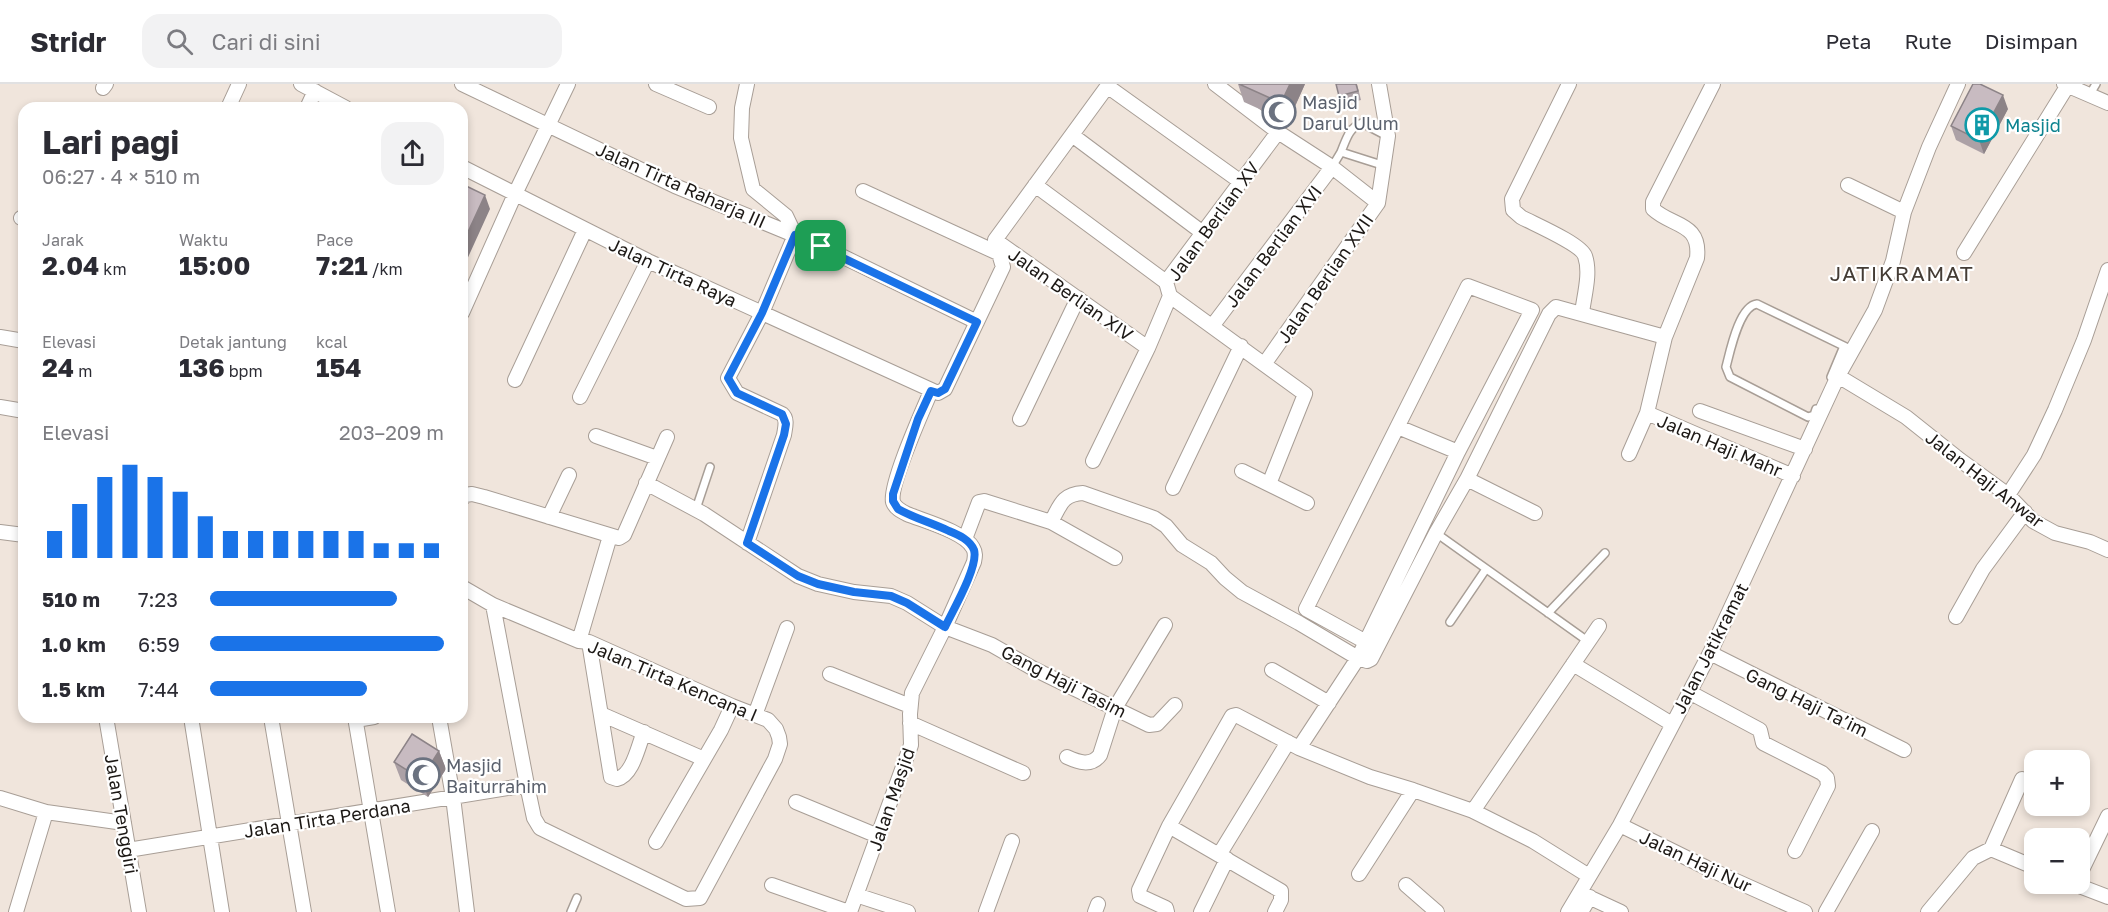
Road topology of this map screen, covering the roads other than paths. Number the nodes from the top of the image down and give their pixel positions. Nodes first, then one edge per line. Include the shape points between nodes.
1 (239, 84) edge
2 (301, 84) edge
3 (462, 84) edge
4 (568, 84) edge
5 (656, 84) edge
6 (747, 84) edge
7 (1378, 84) edge
8 (1569, 84) edge
9 (1713, 84) edge
10 (1958, 84) edge
11 (1108, 85) edge
12 (2066, 85) edge
13 (1222, 86) edge
14 (2093, 89) edge
15 (315, 91) junction
16 (231, 102) edge
17 (310, 102) edge
18 (335, 102) edge
19 (2108, 103) edge
20 (709, 107) dead end
21 (548, 123) junction
22 (1278, 132) junction
23 (1072, 135) junction
24 (1388, 136) junction
25 (1341, 152) junction
26 (1385, 166) junction
27 (1332, 167) junction
28 (468, 170) edge
29 (1241, 182) junction
30 (1035, 185) junction
31 (1848, 185) dead end
32 (862, 191) dead end
33 (515, 194) junction
34 (1378, 203) junction
35 (1904, 212) junction
36 (585, 230) junction
37 (1203, 234) junction
38 (795, 235) junction
39 (995, 240) junction
40 (1964, 253) dead end
41 (1000, 254) junction
42 (648, 261) junction
43 (2108, 270) edge
44 (1168, 289) junction
45 (1078, 298) junction
46 (468, 300) edge
47 (762, 313) junction
48 (1582, 313) junction
49 (977, 322) junction
50 (1213, 325) junction
51 (0, 337) edge
52 (1665, 337) junction
53 (18, 340) edge
54 (1241, 346) junction
55 (1148, 348) junction
56 (1848, 348) junction
57 (1265, 363) junction
58 (1838, 376) junction
59 (515, 380) dead end
60 (931, 391) junction
61 (580, 397) dead end
62 (0, 408) edge
63 (18, 410) edge
64 (1700, 411) dead end
65 (1647, 413) junction
66 (1020, 419) dead end
67 (1398, 427) junction
68 (596, 436) dead end
69 (667, 437) dead end
70 (1805, 449) junction
71 (1458, 452) junction
72 (1629, 454) dead end
73 (657, 458) junction
74 (1093, 461) dead end
75 (710, 467) dead end
76 (1242, 471) dead end
77 (569, 475) dead end
78 (1793, 476) junction
79 (1467, 479) junction
80 (645, 483) junction
81 (1269, 484) junction
82 (1173, 488) dead end
83 (2008, 495) junction
84 (468, 497) edge
85 (1307, 503) dead end
86 (696, 509) junction
87 (2025, 512) junction
88 (1534, 513) dead end
89 (549, 517) junction
90 (1051, 522) junction
91 (0, 532) edge
92 (1436, 533) junction
93 (18, 534) edge
94 (610, 536) junction
95 (966, 539) junction
96 (747, 543) junction
97 (2108, 549) edge
98 (1605, 553) dead end
99 (1115, 558) dead end
100 (1486, 569) junction
101 (468, 590) edge
102 (494, 604) junction
103 (1548, 613) junction
104 (1956, 617) dead end
105 (1450, 622) dead end
106 (1165, 625) dead end
107 (1599, 626) dead end
108 (945, 627) junction
109 (787, 628) dead end
110 (584, 641) junction
111 (1366, 642) junction
112 (1589, 642) junction
113 (1710, 653) junction
114 (1358, 658) junction
115 (1574, 664) junction
116 (1272, 670) dead end
117 (830, 674) dead end
118 (1689, 692) junction
119 (1329, 703) junction
120 (1175, 705) dead end
121 (732, 706) junction
122 (910, 706) junction
123 (1115, 708) junction
124 (601, 714) junction
125 (755, 715) junction
126 (107, 723) edge
127 (192, 723) edge
128 (272, 723) edge
129 (356, 723) edge
130 (440, 723) edge
131 (910, 723) junction
132 (1672, 723) junction
133 (644, 732) junction
134 (1294, 745) junction
135 (1904, 750) dead end
136 (1067, 757) dead end
137 (704, 759) junction
138 (1023, 773) dead end
139 (2022, 779) dead end
140 (527, 785) junction
141 (1413, 790) junction
142 (453, 797) junction
143 (0, 798) edge
144 (796, 802) dead end
145 (371, 810) junction
146 (1473, 811) junction
147 (46, 812) junction
148 (2108, 816) edge
149 (124, 823) junction
150 (289, 823) junction
151 (1620, 825) junction
152 (1169, 826) junction
153 (1872, 831) dead end
154 (878, 836) junction
155 (210, 837) junction
156 (1012, 841) dead end
157 (656, 842) dead end
158 (1991, 849) junction
159 (128, 850) junction
160 (1795, 851) dead end
161 (2090, 853) edge
162 (1223, 857) junction
163 (2024, 863) edge
164 (1359, 874) dead end
165 (1589, 876) junction
166 (772, 885) dead end
167 (1406, 885) dead end
168 (2090, 890) edge
169 (856, 895) junction
170 (1585, 895) junction
171 (2108, 897) edge
172 (577, 898) dead end
173 (16, 912) edge
174 (139, 912) edge
175 (222, 912) edge
176 (304, 912) edge
177 (388, 912) edge
178 (467, 912) edge
179 (571, 912) edge
180 (849, 912) edge
181 (908, 912) edge
182 (986, 912) edge
183 (1167, 912) edge
184 (1201, 912) edge
185 (1275, 912) edge
186 (1437, 912) edge
187 (1568, 912) edge
188 (1581, 912) edge
189 (1621, 912) edge
190 (1804, 912) edge
191 (1826, 912) edge
192 (1928, 912) edge

1 - 16 street
2 - 15 street
3 - 21 street, Jalan Tirta Raharja III
4 - 21 street
5 - 20 street
6 - 38 street via 741,138 753,189 786,216
7 - 24 street, Jalan Berlian XVII
8 - 48 street via 1512,199 1513,210 1521,217 1584,253 1587,264
9 - 52 street via 1653,202 1653,209 1693,234 1698,244 1697,258
10 - 35 street, Jalan Jatikramat
11 - 23 street
11 - 29 street
12 - 14 street
12 - 40 street
13 - 22 street
14 - 19 street
15 - 17 street
15 - 18 street
21 - 33 street
21 - 38 street, Jalan Tirta Raharja III via 675,186
22 - 27 street
22 - 29 street, Jalan Berlian XV
23 - 30 street
23 - 37 street
24 - 25 lane via 1362,123 1354,125
24 - 26 street, Jalan Berlian XVII
25 - 26 lane
25 - 27 lane
26 - 34 street, Jalan Berlian XVII
27 - 34 street
27 - 50 street, Jalan Berlian XVI
28 - 33 street, Jalan Tirta Raya
29 - 37 street, Jalan Berlian XV
30 - 39 street
30 - 44 street
31 - 35 street
32 - 41 street
33 - 36 street, Jalan Tirta Raya
33 - 46 street
34 - 57 street, Jalan Berlian XVII
35 - 56 street, Jalan Jatikramat via 1893,261 1875,310
36 - 42 street, Jalan Tirta Raya
36 - 59 street
37 - 44 street, Jalan Berlian XV
38 - 47 street
38 - 49 street, Jalan Tirta Raharja III
39 - 41 street
39 - 45 street, Jalan Berlian XIV
41 - 49 street via 1002,267
42 - 47 street, Jalan Tirta Raya
42 - 61 street
43 - 83 street via 2055,410 2034,455
44 - 50 street
44 - 55 street, Jalan Berlian XV
45 - 55 street, Jalan Berlian XIV
45 - 66 street
47 - 60 street, Jalan Tirta Raya
47 - 96 street via 728,378 737,393 782,414 786,424
48 - 52 street
48 - 79 street via 1556,307 1549,314
49 - 60 street via 945,389
50 - 54 street
51 - 53 street
52 - 65 street
54 - 57 street
54 - 82 street
55 - 74 street, Jalan Berlian XV
56 - 56 lane via 1754,303 1739,323 1726,370 1730,376 1809,418
56 - 58 street, Jalan Jatikramat
57 - 81 street via 1305,394
58 - 70 street, Jalan Jatikramat
58 - 83 street, Jalan Haji Anwar via 1906,417
60 - 95 street via 901,468 893,501 907,514
62 - 63 street
64 - 70 street
65 - 72 street
65 - 78 street, Jalan Haji Mahr
67 - 71 street
67 - 71 street via 1468,286 1532,310
67 - 111 street via 1306,609
68 - 73 street
69 - 73 street
70 - 78 street, Jalan Jatikramat
71 - 111 street
73 - 80 street
75 - 86 lane
76 - 81 street
77 - 89 street
78 - 113 street, Jalan Jatikramat
79 - 88 street
79 - 92 street
80 - 86 street, Gang Haji Tasim
80 - 94 street via 624,535
81 - 85 street
83 - 87 street, Jalan Haji Anwar
84 - 89 street
86 - 96 street, Gang Haji Tasim
87 - 97 street, Jalan Haji Anwar via 2055,533
87 - 104 street via 1983,568
89 - 94 street
90 - 95 street via 984,501 977,505
90 - 99 street
90 - 114 street via 1064,499 1083,493 1154,518 1242,592
91 - 93 street
92 - 100 lane
92 - 114 street via 1371,659
94 - 110 street
95 - 108 street, Jalan Masjid via 973,547 974,562
96 - 108 street, Gang Haji Tasim via 798,576 854,592 891,596
98 - 103 lane
100 - 103 lane
100 - 105 lane
101 - 102 street, Jalan Tirta Kencana I
102 - 110 street, Jalan Tirta Kencana I
102 - 140 street
103 - 112 lane
106 - 123 street
107 - 112 street
108 - 122 street, Jalan Masjid via 912,693
108 - 123 street, Gang Haji Tasim via 992,645
109 - 125 street
110 - 121 street, Jalan Tirta Kencana I
110 - 124 street
111 - 114 street
112 - 115 street
113 - 118 street, Jalan Jatikramat
113 - 135 street, Gang Haji Ta’im
114 - 119 street
115 - 132 street
115 - 146 street
116 - 119 street
117 - 122 street
118 - 132 street, Jalan Jatikramat
118 - 160 street via 1760,730 1763,743 1827,778 1828,786
119 - 134 street
120 - 123 street, Gang Haji Tasim via 1153,726
121 - 125 street, Jalan Tirta Kencana I
121 - 137 street
122 - 131 street, Jalan Masjid
123 - 136 street via 1096,760 1084,764
124 - 133 street
124 - 133 street via 611,777 623,778 628,772
125 - 140 street, Jalan Tirta Kencana I via 768,720 776,729 777,752 700,898 686,899 540,828
126 - 149 street, Jalan Tenggiri
127 - 155 street
128 - 150 street
129 - 145 street
130 - 142 street
131 - 138 street
131 - 154 street, Jalan Masjid via 909,752
132 - 151 street, Jalan Jatikramat
133 - 137 street
134 - 141 street via 1370,777
134 - 152 street via 1232,716
134 - 162 street
137 - 157 street
139 - 158 street
140 - 142 street, Jalan Tirta Perdana
141 - 146 street
141 - 164 street
142 - 145 street, Jalan Tirta Perdana
142 - 178 street
143 - 147 street
144 - 154 street
145 - 150 street, Jalan Tirta Perdana
145 - 177 street
146 - 165 street
147 - 149 street
147 - 173 street
148 - 161 street
149 - 159 street, Jalan Tenggiri
150 - 155 street, Jalan Tirta Perdana
150 - 176 street
151 - 165 street, Jalan Jatikramat
151 - 190 street, Jalan Haji Nur
152 - 162 street
152 - 183 street via 1139,890 1140,896
153 - 191 street
154 - 169 street, Jalan Masjid
155 - 159 street, Jalan Tirta Perdana
155 - 175 street
156 - 182 street
158 - 163 street
158 - 192 street via 1973,858
159 - 174 street, Jalan Tenggiri
162 - 184 street
162 - 185 street via 1281,891
165 - 170 street, Jalan Jatikramat
166 - 180 street
167 - 186 street
168 - 171 street
169 - 180 street, Jalan Masjid
169 - 181 street
170 - 187 street, Jalan Jatikramat
170 - 188 street
170 - 189 street
172 - 179 lane

